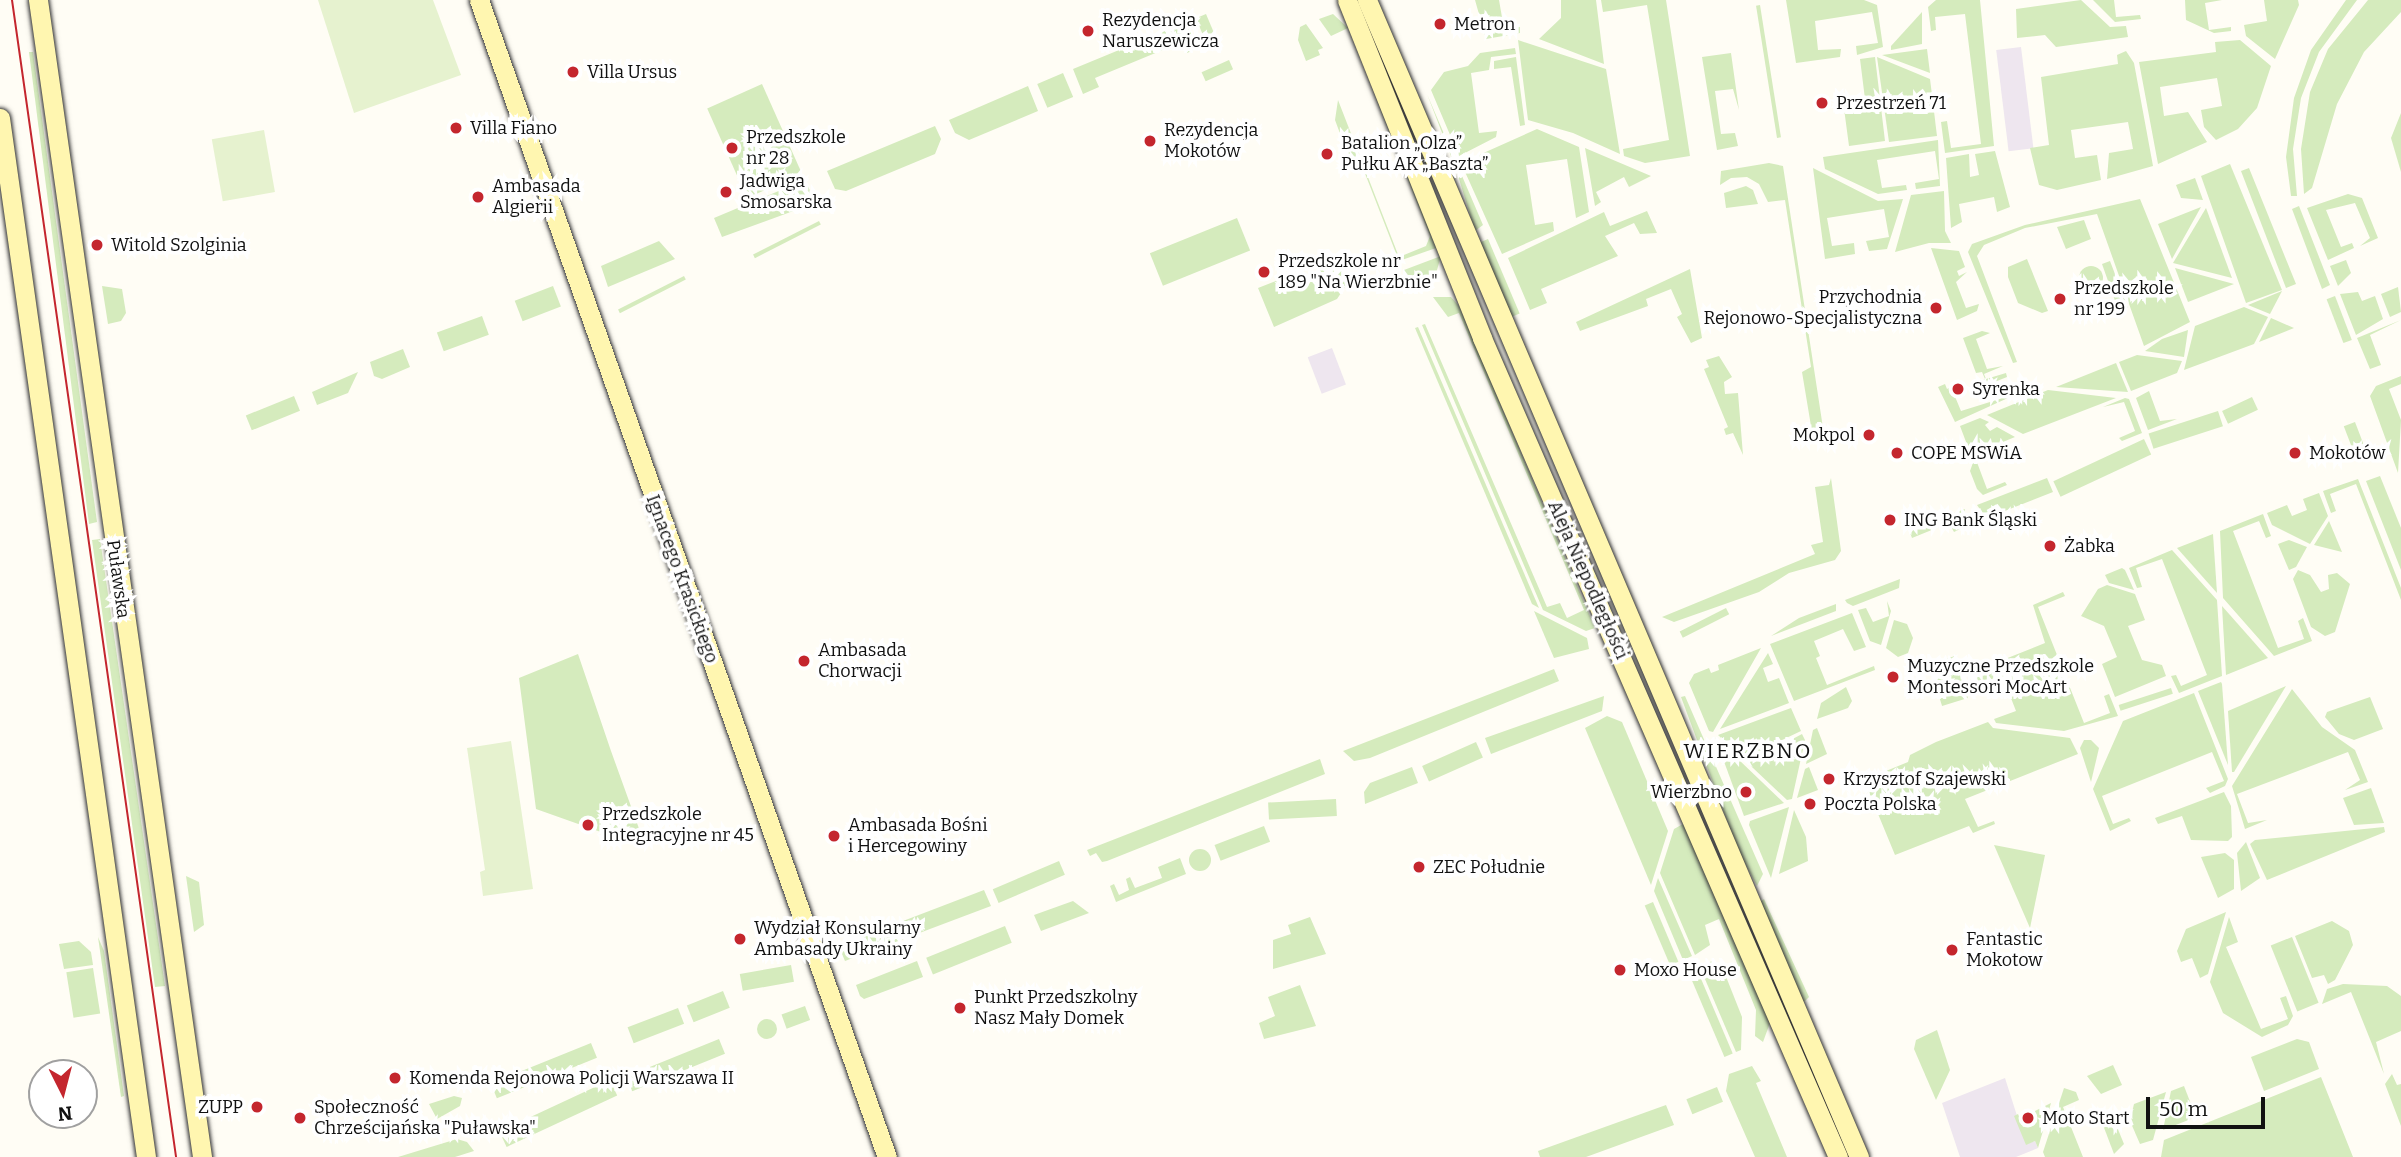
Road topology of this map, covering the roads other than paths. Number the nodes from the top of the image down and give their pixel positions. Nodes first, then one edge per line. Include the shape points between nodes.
1 (38, 0) edge
2 (479, 0) edge
3 (1347, 0) edge
4 (1367, 0) edge
5 (0, 118) edge
6 (1458, 278) junction
7 (1499, 311) junction
8 (146, 1157) edge
9 (202, 1157) edge
10 (887, 1157) edge
11 (1838, 1157) edge
12 (1858, 1157) edge

1 - 9 main road, Puławska
2 - 10 main road, Ignacego Krasickiego
3 - 6 main road, Aleja Niepodległości
4 - 7 main road, Aleja Niepodległości
5 - 8 main road
6 - 7 main road via 1473,282
6 - 11 main road, Aleja Niepodległości
7 - 12 main road, Aleja Niepodległości

